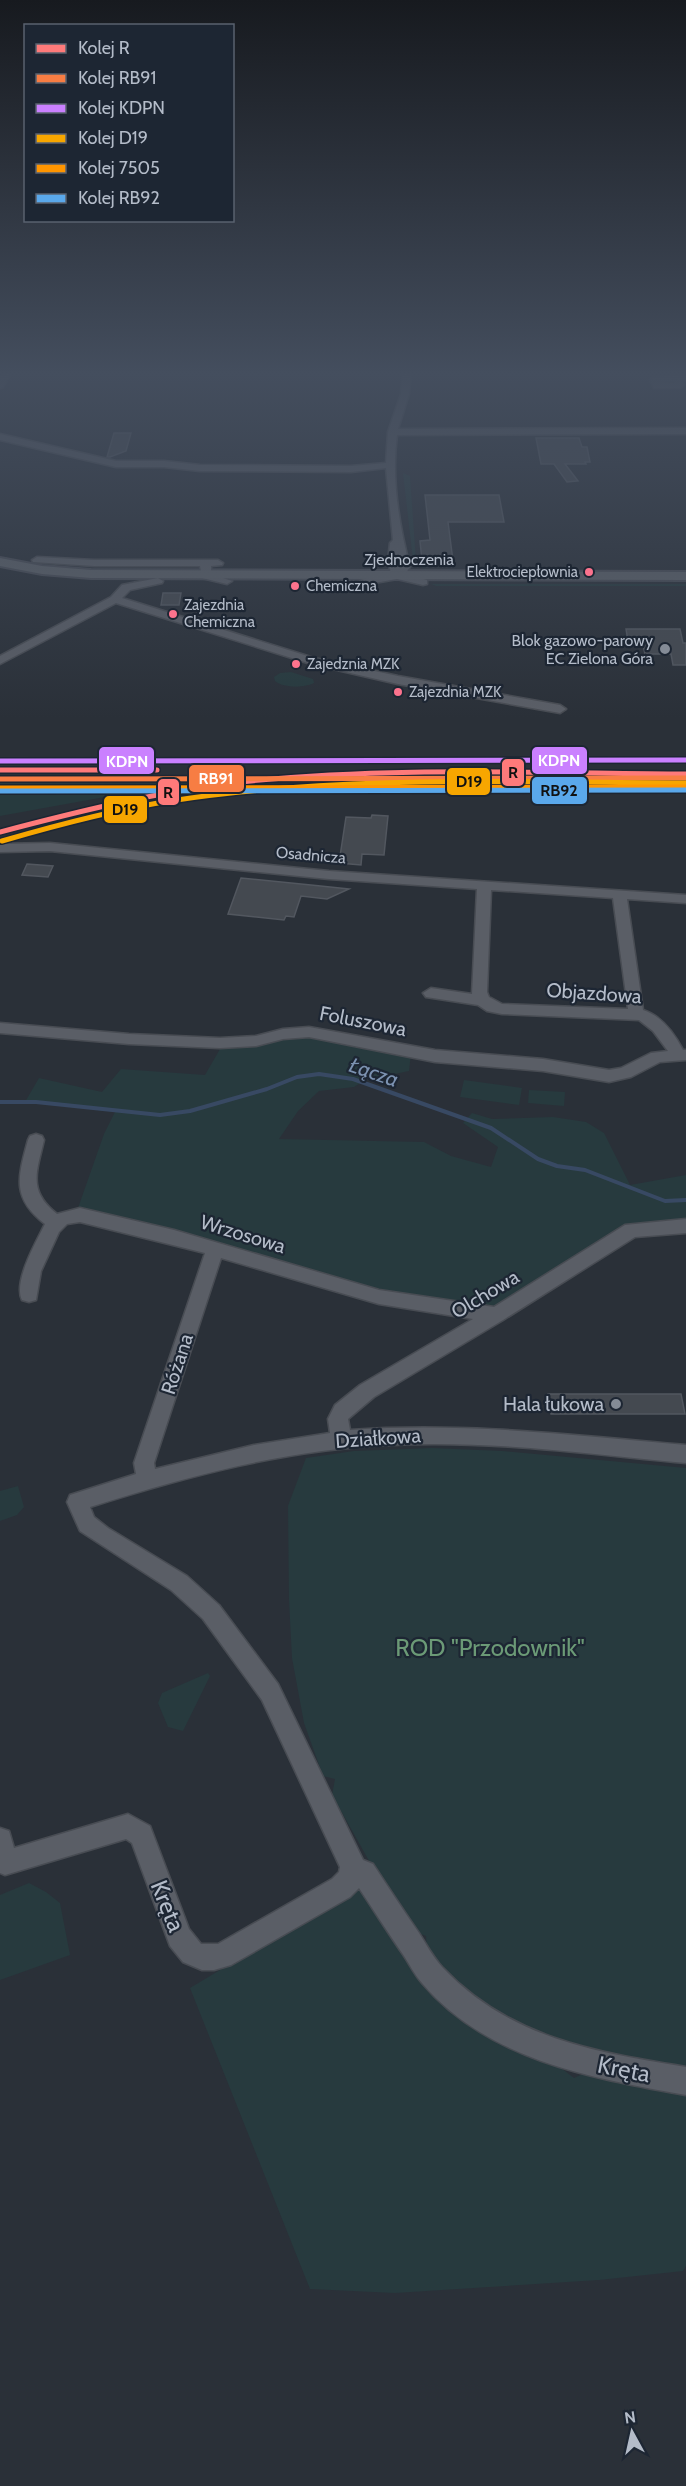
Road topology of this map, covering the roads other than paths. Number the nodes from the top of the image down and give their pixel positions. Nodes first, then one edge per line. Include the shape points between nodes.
1 (392, 486) edge
2 (37, 560) dead end
3 (0, 562) edge
4 (218, 563) dead end
5 (0, 569) edge
6 (398, 569) junction
7 (205, 571) junction
8 (686, 576) edge
9 (362, 578) junction
10 (117, 580) junction
11 (190, 581) junction
12 (227, 581) junction
13 (423, 582) junction
14 (686, 582) edge
15 (0, 661) edge
16 (560, 709) dead end
17 (0, 848) edge
18 (484, 885) junction
19 (619, 894) junction
20 (686, 899) edge
21 (430, 993) dead end
22 (482, 1000) junction
23 (636, 1014) junction
24 (0, 1028) edge
25 (682, 1055) edge
26 (36, 1140) dead end
27 (56, 1222) junction
28 (686, 1226) edge
29 (215, 1250) junction
30 (29, 1295) dead end
31 (496, 1315) junction
32 (340, 1439) junction
33 (686, 1454) edge
34 (147, 1478) junction
35 (77, 1502) joint
36 (0, 1840) edge
37 (353, 1871) junction
38 (686, 2081) edge

1 - 6 street
2 - 10 street, Zjednoczenia
3 - 10 main road, Zjednoczenia
4 - 7 street, Zjednoczenia
5 - 10 main road, Zjednoczenia via 56,578
6 - 8 main road, Zjednoczenia via 478,575
6 - 9 main road, Zjednoczenia
6 - 13 street
7 - 9 main road, Zjednoczenia
7 - 10 main road, Zjednoczenia
7 - 11 street, Zjednoczenia
7 - 12 street, Zjednoczenia
9 - 12 main road, Zjednoczenia
9 - 13 main road, Zjednoczenia
10 - 11 main road, Zjednoczenia
10 - 15 street
10 - 16 street via 311,661
11 - 12 main road, Zjednoczenia
13 - 14 main road, Zjednoczenia
17 - 18 street, Osadnicza via 51,847 310,873
18 - 19 street, Osadnicza
18 - 22 street via 479,992
19 - 20 street, Osadnicza
19 - 23 street
21 - 22 street, Objazdowa
22 - 23 street, Objazdowa via 502,1009
23 - 25 street, Objazdowa via 657,1024
24 - 25 street, Foluszowa via 219,1043 309,1032 435,1056 543,1065 609,1076 625,1073 649,1060
26 - 27 street via 27,1194 36,1207
27 - 29 street, Wrzosowa via 81,1215
27 - 30 street via 32,1270
28 - 31 street, Olchowa via 631,1230
29 - 31 street, Wrzosowa via 379,1297
29 - 34 street, Różana via 144,1463
31 - 32 street, Olchowa via 358,1397 338,1419
32 - 33 street, Działkowa via 473,1435
32 - 34 street, Działkowa via 250,1453
34 - 35 street, Działkowa
35 - 37 street, Kręta via 87,1524 196,1597 252,1666 287,1726
36 - 37 street, Kręta via 5,1863 128,1826 141,1835 179,1937 189,1952 204,1960 222,1956 341,1888
37 - 38 street, Kręta via 364,1873 432,1976 464,2006 501,2032 540,2050

